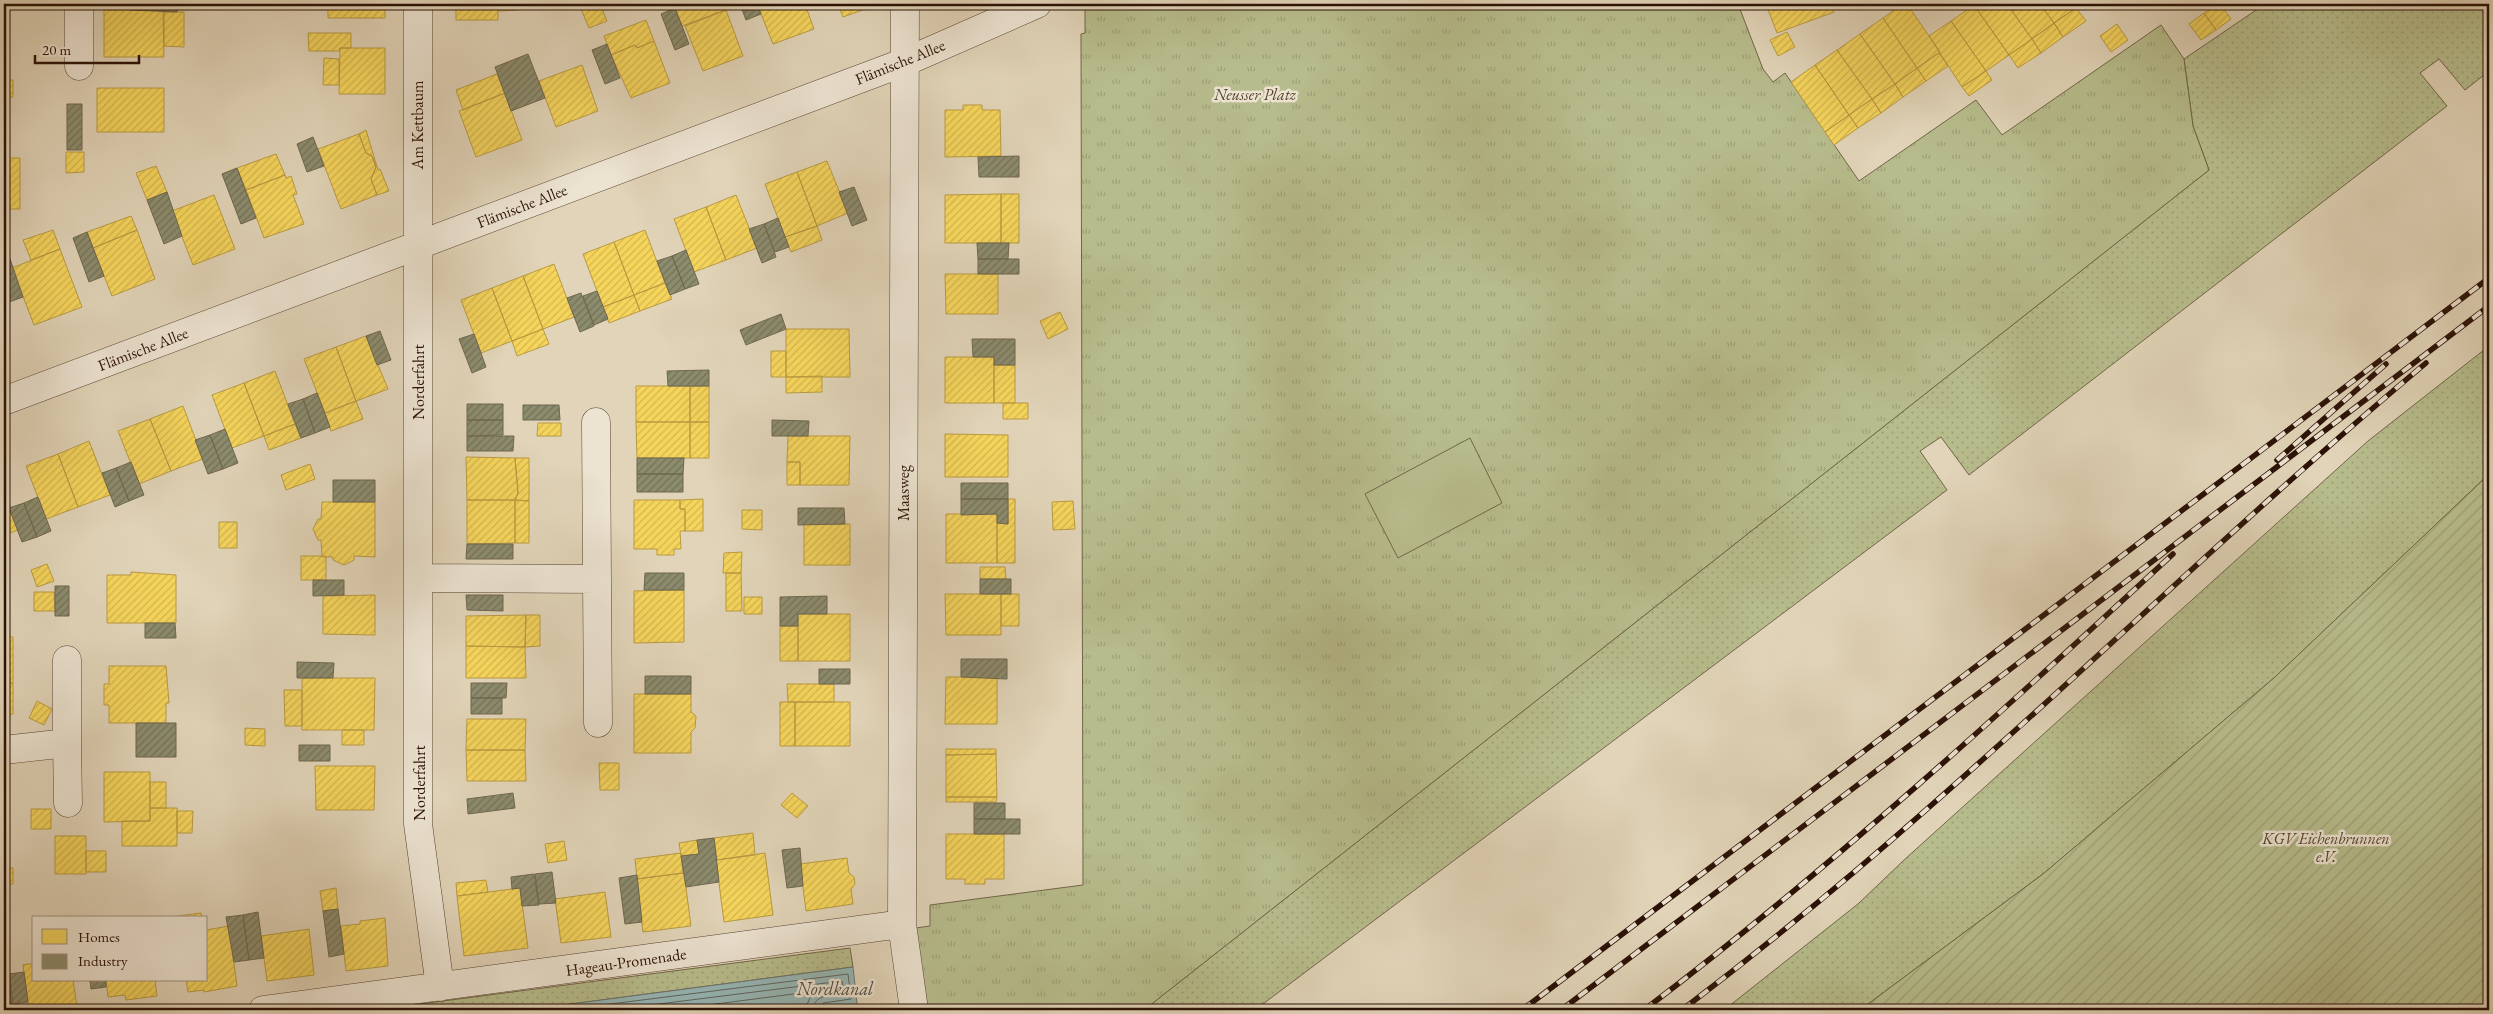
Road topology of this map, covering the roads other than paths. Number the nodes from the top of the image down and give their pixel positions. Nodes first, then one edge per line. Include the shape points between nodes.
1 (79, 4) edge
2 (418, 4) edge
3 (905, 4) edge
4 (1037, 4) edge
5 (905, 62) junction
6 (79, 66) dead end
7 (417, 246) junction
8 (4, 401) edge
9 (596, 422) dead end
10 (419, 578) junction
11 (597, 579) junction
12 (67, 660) dead end
13 (598, 723) dead end
14 (67, 743) junction
15 (4, 750) edge
16 (68, 803) dead end
17 (902, 924) junction
18 (440, 987) junction
19 (263, 1010) edge
20 (914, 1010) edge

1 - 6 street
2 - 7 street, Am Kettbaum
3 - 5 street, Maasweg
4 - 5 street, Flämische Allee
5 - 7 street, Flämische Allee
5 - 17 street, Maasweg
7 - 8 street, Flämische Allee
7 - 10 street, Norderfahrt
9 - 11 street
10 - 11 street
10 - 18 street, Norderfahrt via 418,824
11 - 13 street
12 - 14 street
14 - 15 street
14 - 16 street
17 - 18 street, Hageau-Promenade
17 - 20 street
18 - 19 street, Hageau-Promenade

